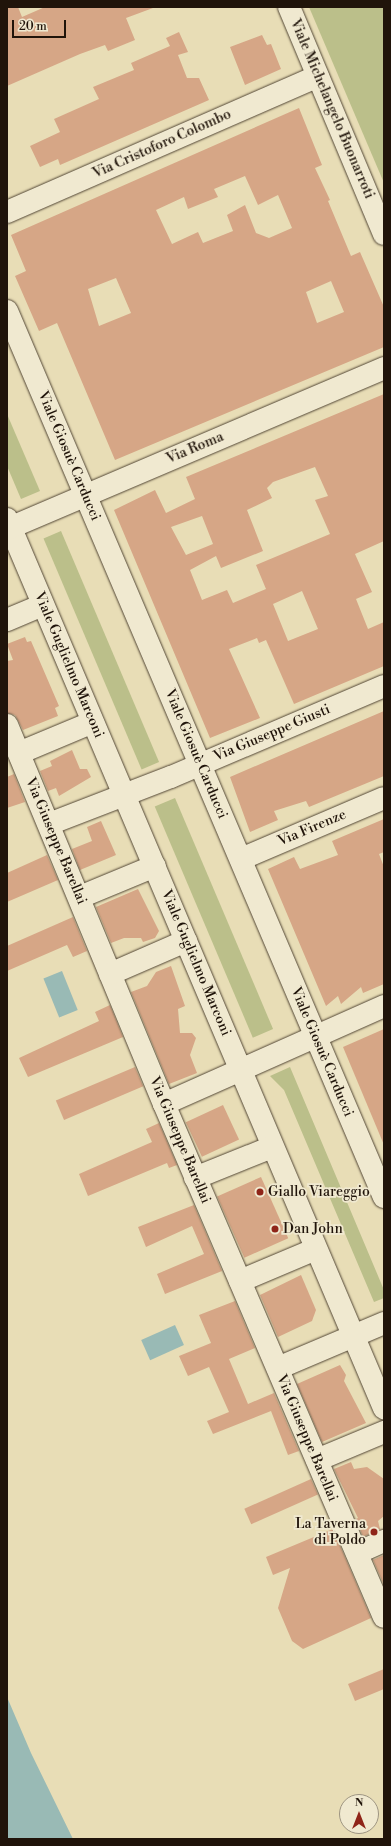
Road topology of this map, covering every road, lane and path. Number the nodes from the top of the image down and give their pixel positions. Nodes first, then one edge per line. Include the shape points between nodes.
1 (289, 7) edge
2 (318, 76) junction
3 (7, 212) edge
4 (384, 234) edge
5 (7, 311) edge
6 (384, 368) edge
7 (86, 494) junction
8 (8, 525) edge
9 (43, 605) junction
10 (7, 620) edge
11 (384, 686) edge
12 (93, 722) junction
13 (7, 725) edge
14 (19, 753) junction
15 (200, 764) junction
16 (125, 796) junction
17 (384, 798) edge
18 (49, 824) junction
19 (241, 859) junction
20 (155, 866) junction
21 (80, 897) junction
22 (186, 941) junction
23 (110, 974) junction
24 (384, 1006) edge
25 (315, 1035) junction
26 (241, 1072) junction
27 (164, 1104) junction
28 (272, 1146) junction
29 (195, 1178) junction
30 (384, 1197) edge
31 (316, 1249) junction
32 (240, 1281) junction
33 (384, 1323) edge
34 (353, 1336) junction
35 (278, 1368) junction
36 (384, 1408) edge
37 (384, 1432) edge
38 (317, 1460) junction
39 (384, 1541) edge
40 (357, 1553) junction
41 (384, 1617) edge

1 - 2 street, Viale Michelangelo Buonarroti
2 - 3 street, Via Cristoforo Colombo
2 - 4 street, Viale Michelangelo Buonarroti
5 - 7 street, Viale Giosuè Carducci
6 - 7 street, Via Roma
7 - 8 street, Via Roma
7 - 15 street, Viale Giosuè Carducci
8 - 9 street, Viale Guglielmo Marconi
9 - 10 street
9 - 12 street, Viale Guglielmo Marconi
11 - 15 street, Via Giuseppe Giusti
12 - 14 street
12 - 16 street, Viale Guglielmo Marconi
13 - 14 street, Via Giuseppe Barellai
14 - 18 street, Via Giuseppe Barellai
15 - 16 street, Via Giuseppe Giusti
15 - 19 street, Viale Giosuè Carducci
16 - 18 street, Via Giuseppe Giusti
16 - 20 street, Viale Guglielmo Marconi
17 - 19 street, Via Firenze
18 - 21 street, Via Giuseppe Barellai
19 - 25 street, Viale Giosuè Carducci
20 - 21 street
20 - 22 street, Viale Guglielmo Marconi
21 - 23 street, Via Giuseppe Barellai
22 - 23 street
22 - 26 street, Viale Guglielmo Marconi
23 - 27 street, Via Giuseppe Barellai
24 - 25 street
25 - 26 street
25 - 30 street, Viale Giosuè Carducci
26 - 27 street
26 - 28 street, Viale Guglielmo Marconi
27 - 29 street, Via Giuseppe Barellai
28 - 29 street
28 - 31 street, Viale Guglielmo Marconi
29 - 32 street, Via Giuseppe Barellai
31 - 32 street
31 - 34 street, Viale Guglielmo Marconi
32 - 35 street, Via Giuseppe Barellai
33 - 34 street
34 - 35 street
34 - 36 street, Viale Guglielmo Marconi
35 - 38 street, Via Giuseppe Barellai
37 - 38 street
38 - 40 street, Via Giuseppe Barellai
39 - 40 street
40 - 41 street, Via Giuseppe Barellai

